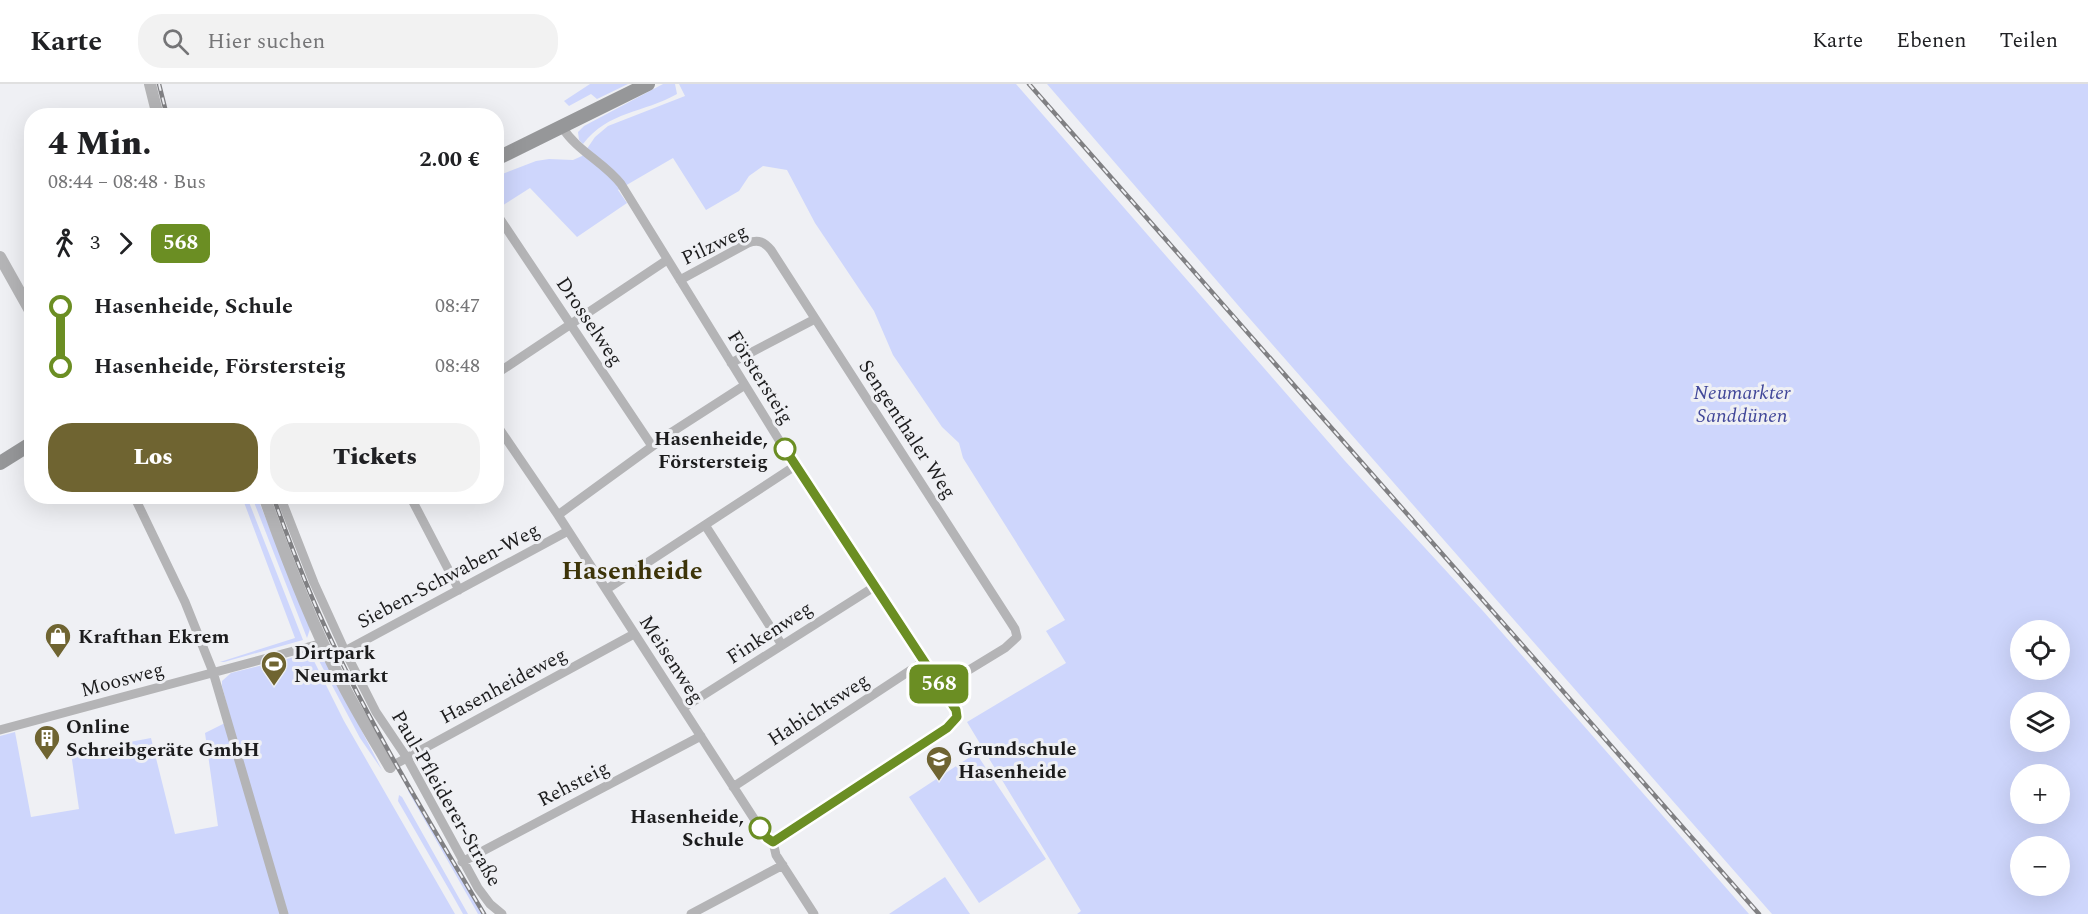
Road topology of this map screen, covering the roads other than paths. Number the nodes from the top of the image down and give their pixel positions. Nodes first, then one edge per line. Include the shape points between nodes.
1 (150, 84) edge
2 (648, 84) edge
3 (156, 108) edge
4 (562, 127) junction
5 (504, 155) edge
6 (504, 225) edge
7 (763, 242) joint
8 (0, 257) edge
9 (667, 260) junction
10 (680, 280) junction
11 (24, 299) edge
12 (815, 319) junction
13 (570, 325) junction
14 (731, 363) junction
15 (504, 369) edge
16 (745, 385) junction
17 (504, 436) edge
18 (652, 446) junction
19 (24, 448) edge
20 (0, 463) edge
21 (795, 466) junction
22 (138, 504) edge
23 (267, 504) edge
24 (283, 504) edge
25 (414, 504) edge
26 (558, 515) junction
27 (705, 525) junction
28 (568, 531) junction
29 (874, 587) junction
30 (607, 589) junction
31 (459, 590) junction
32 (634, 634) junction
33 (323, 643) junction
34 (782, 645) junction
35 (345, 651) junction
36 (923, 662) junction
37 (213, 672) junction
38 (941, 687) junction
39 (683, 708) junction
40 (0, 730) edge
41 (700, 736) junction
42 (407, 758) junction
43 (390, 767) joint
44 (733, 787) junction
45 (773, 842) junction
46 (462, 862) junction
47 (783, 865) junction
48 (284, 914) edge
49 (502, 914) edge
50 (691, 914) edge
51 (814, 914) edge

1 - 3 street
2 - 4 main road
4 - 5 main road
4 - 9 street, Förstersteig via 573,142 618,180
6 - 13 street, Drosselweg
7 - 10 street, Pilzweg via 748,243
7 - 12 street, Sengenthaler Weg
8 - 11 street
9 - 10 street, Förstersteig
9 - 13 street
10 - 14 street, Förstersteig
12 - 14 street
12 - 38 street, Sengenthaler Weg via 1015,629 1016,639 1005,648
13 - 15 street
13 - 18 street, Drosselweg
14 - 16 street, Förstersteig
16 - 18 street
16 - 21 street, Förstersteig
17 - 26 street, Meisenweg
18 - 26 street
19 - 20 main road
21 - 27 street
21 - 29 street, Förstersteig
22 - 37 street via 185,602
23 - 33 street
24 - 35 street, Paul-Pfleiderer-Straße
25 - 31 street
26 - 28 street, Meisenweg
27 - 30 street
27 - 34 street
28 - 30 street, Meisenweg
28 - 31 street, Sieben-Schwaben-Weg
29 - 34 street, Finkenweg
29 - 36 street, Förstersteig
30 - 32 street, Meisenweg
31 - 35 street, Sieben-Schwaben-Weg
32 - 39 street, Meisenweg
32 - 42 street, Hasenheideweg
33 - 37 street, Moosweg
33 - 43 street
34 - 39 street, Finkenweg
35 - 42 street, Paul-Pfleiderer-Straße via 376,712
36 - 38 street, Förstersteig
36 - 44 street, Habichtsweg
37 - 40 street, Moosweg
37 - 48 street
38 - 45 street, Förstersteig via 956,710 957,717 951,725
39 - 41 street, Meisenweg
41 - 44 street, Meisenweg
41 - 46 street, Rehsteig
42 - 43 street, Hasenheideweg
42 - 46 street, Paul-Pfleiderer-Straße
44 - 45 street, Meisenweg
45 - 47 street, Meisenweg
46 - 49 street, Paul-Pfleiderer-Straße via 482,894
47 - 50 street
47 - 51 street, Meisenweg

